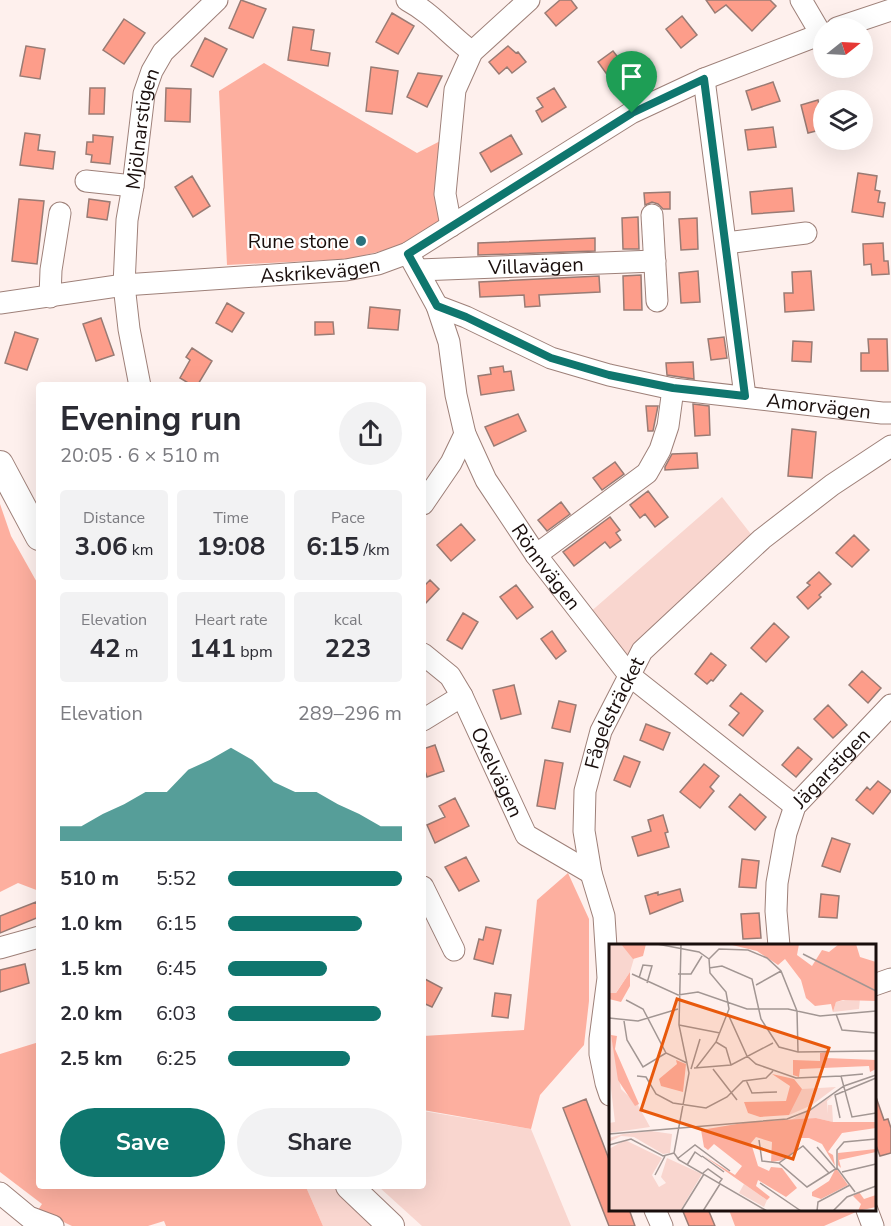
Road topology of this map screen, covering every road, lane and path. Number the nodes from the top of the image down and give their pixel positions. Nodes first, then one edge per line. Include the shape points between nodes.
1 (217, 0) edge
2 (407, 0) edge
3 (529, 0) edge
4 (801, 0) edge
5 (891, 10) edge
6 (816, 18) edge
7 (868, 18) edge
8 (813, 37) edge
9 (472, 52) junction
10 (704, 79) junction
11 (86, 182) dead end
12 (133, 186) junction
13 (60, 213) dead end
14 (652, 215) dead end
15 (451, 226) junction
16 (806, 233) dead end
17 (726, 243) junction
18 (655, 261) junction
19 (413, 262) junction
20 (124, 285) junction
21 (50, 297) junction
22 (657, 301) dead end
23 (0, 303) edge
24 (437, 306) junction
25 (139, 382) edge
26 (673, 388) junction
27 (745, 396) junction
28 (891, 412) edge
29 (465, 434) junction
30 (891, 446) edge
31 (0, 464) edge
32 (426, 500) edge
33 (36, 531) edge
34 (536, 555) junction
35 (426, 656) edge
36 (629, 675) junction
37 (462, 696) junction
38 (891, 705) edge
39 (426, 718) edge
40 (795, 806) junction
41 (591, 873) junction
42 (426, 893) edge
43 (36, 938) edge
44 (779, 944) edge
45 (0, 948) edge
46 (454, 950) dead end
47 (891, 979) edge
48 (876, 984) edge
49 (609, 1092) edge
50 (352, 1189) edge
51 (0, 1193) edge
52 (656, 1211) edge
53 (868, 1211) edge
54 (53, 1226) edge
55 (391, 1226) edge
56 (662, 1226) edge
57 (873, 1226) edge

1 - 12 street, Mjölnarstigen via 163,52 152,70 144,94
2 - 9 street via 422,8
3 - 9 street
4 - 6 street
5 - 7 street, Askrikevägen
8 - 10 street, Askrikevägen
9 - 15 street via 455,90 445,194
10 - 15 street, Askrikevägen via 632,113
10 - 17 street
11 - 12 street
12 - 20 street, Mjölnarstigen
13 - 21 street
14 - 18 street
15 - 19 street, Askrikevägen
16 - 17 street
17 - 27 street
18 - 19 street, Villavägen
18 - 22 street
19 - 20 street, Askrikevägen
19 - 24 street, Rönnvägen
20 - 21 street, Askrikevägen
20 - 25 street
21 - 23 street, Askrikevägen
24 - 26 street, Amorvägen via 551,358
24 - 29 street, Rönnvägen via 449,342
26 - 27 street, Amorvägen
26 - 34 street via 668,426 647,473
27 - 28 street, Amorvägen
29 - 32 street
29 - 34 street, Rönnvägen via 486,480
30 - 36 street, Fågelsträcket via 762,539 642,651
31 - 33 main road
34 - 36 street, Rönnvägen
35 - 37 street, Oxelvägen via 450,676
36 - 40 street, Rönnvägen
36 - 41 street, Fågelsträcket via 601,731 585,792 584,831
37 - 39 street
37 - 41 street, Oxelvägen via 526,835
38 - 40 street, Jägarstigen
40 - 44 street, Jägarstigen via 777,883
41 - 49 street, Fågelsträcket via 604,916 608,978 600,1054
42 - 46 street
43 - 45 street
47 - 48 street
50 - 55 main road
51 - 54 street via 29,1217
52 - 56 street
53 - 57 street

